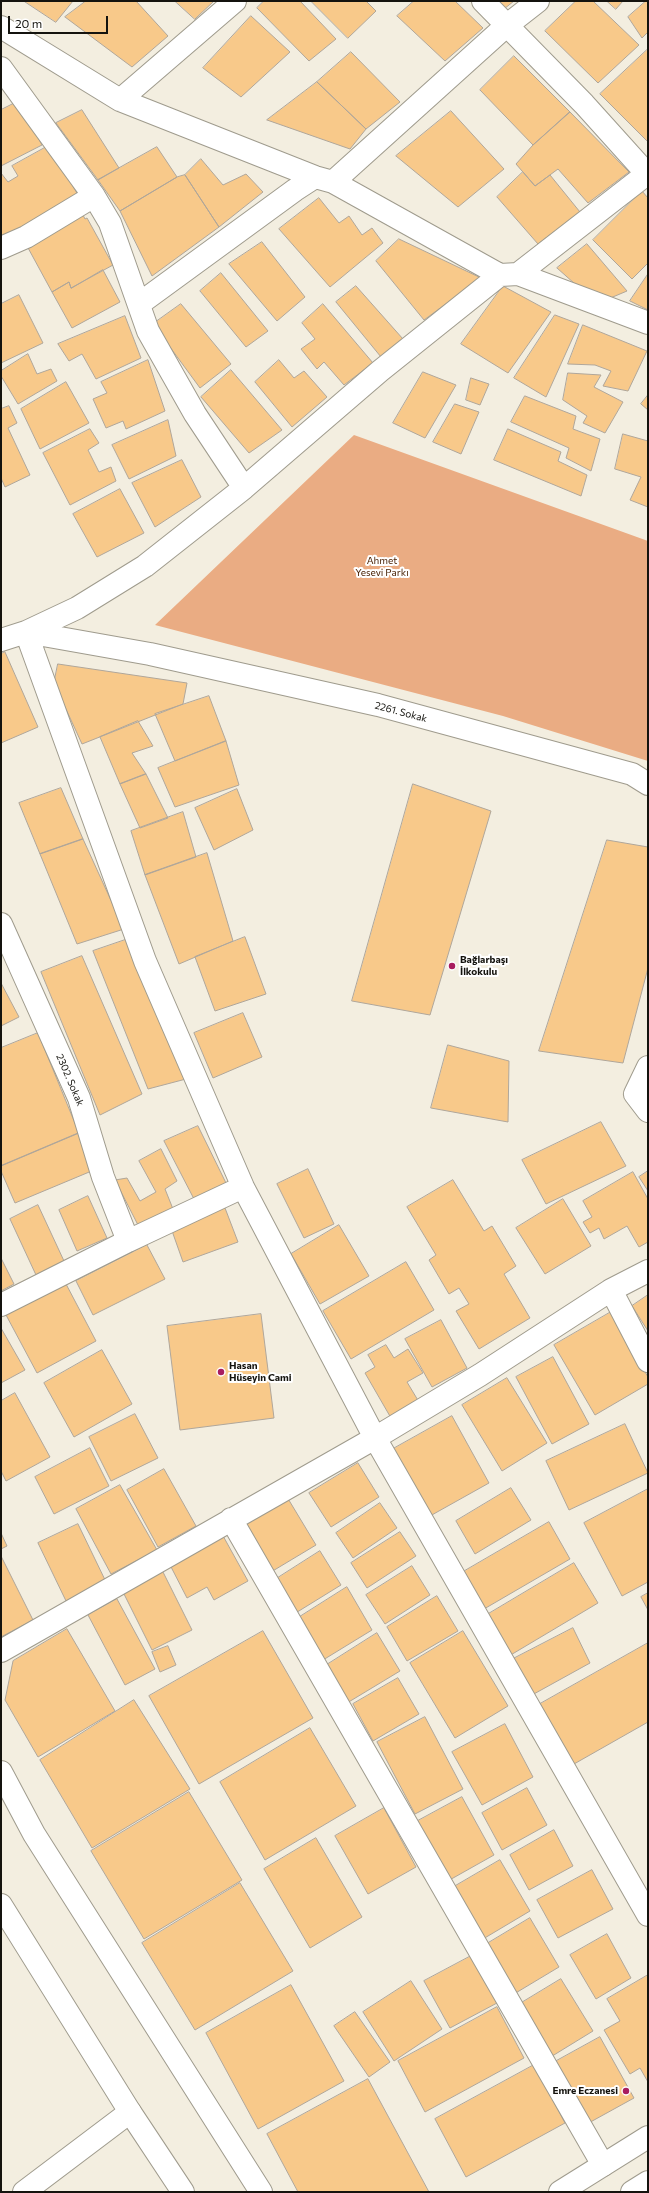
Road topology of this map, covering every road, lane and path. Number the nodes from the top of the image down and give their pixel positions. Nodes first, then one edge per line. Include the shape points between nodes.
1 (235, 1) edge
2 (483, 1) edge
3 (538, 1) edge
4 (506, 26) junction
5 (1, 28) edge
6 (1, 68) edge
7 (120, 100) junction
8 (648, 174) edge
9 (324, 180) junction
10 (94, 196) junction
11 (1, 248) edge
12 (509, 275) junction
13 (139, 304) junction
14 (648, 323) edge
15 (244, 488) junction
16 (1, 627) edge
17 (26, 632) junction
18 (1, 640) edge
19 (648, 784) edge
20 (1, 924) edge
21 (648, 1067) edge
22 (648, 1111) edge
23 (243, 1187) junction
24 (128, 1241) junction
25 (648, 1271) edge
26 (611, 1290) junction
27 (1, 1305) edge
28 (648, 1361) edge
29 (375, 1438) junction
30 (231, 1519) junction
31 (1, 1651) edge
32 (1, 1772) edge
33 (1, 1905) edge
34 (648, 1915) edge
35 (130, 2112) junction
36 (648, 2137) edge
37 (603, 2165) junction
38 (648, 2182) edge
39 (24, 2192) edge
40 (183, 2192) edge
41 (261, 2192) edge
42 (560, 2192) edge
43 (632, 2192) edge

1 - 7 street
2 - 4 street
3 - 4 street
4 - 8 street via 584,104
4 - 9 street
5 - 7 street
6 - 10 street
7 - 9 street
8 - 12 street
9 - 12 street
9 - 13 street via 295,190
10 - 11 street via 26,237
10 - 13 street via 110,223
12 - 14 street
12 - 15 street via 380,371
13 - 15 street via 148,331 174,378
15 - 17 street via 145,566 77,608
16 - 17 street, 2261. Sokak
17 - 18 street
17 - 19 street, 2261. Sokak via 150,654 378,705 632,774
17 - 23 street via 144,961
20 - 24 street, 2302. Sokak via 79,1098 103,1177
21 - 22 street via 636,1094
23 - 24 street
23 - 29 street
24 - 27 street
25 - 26 street
26 - 28 street
26 - 29 street via 480,1375
29 - 30 street
29 - 34 street
30 - 31 street
30 - 37 street
32 - 41 street via 34,1834
33 - 35 street
35 - 39 street
35 - 40 street
36 - 37 street
37 - 42 street
38 - 43 street

